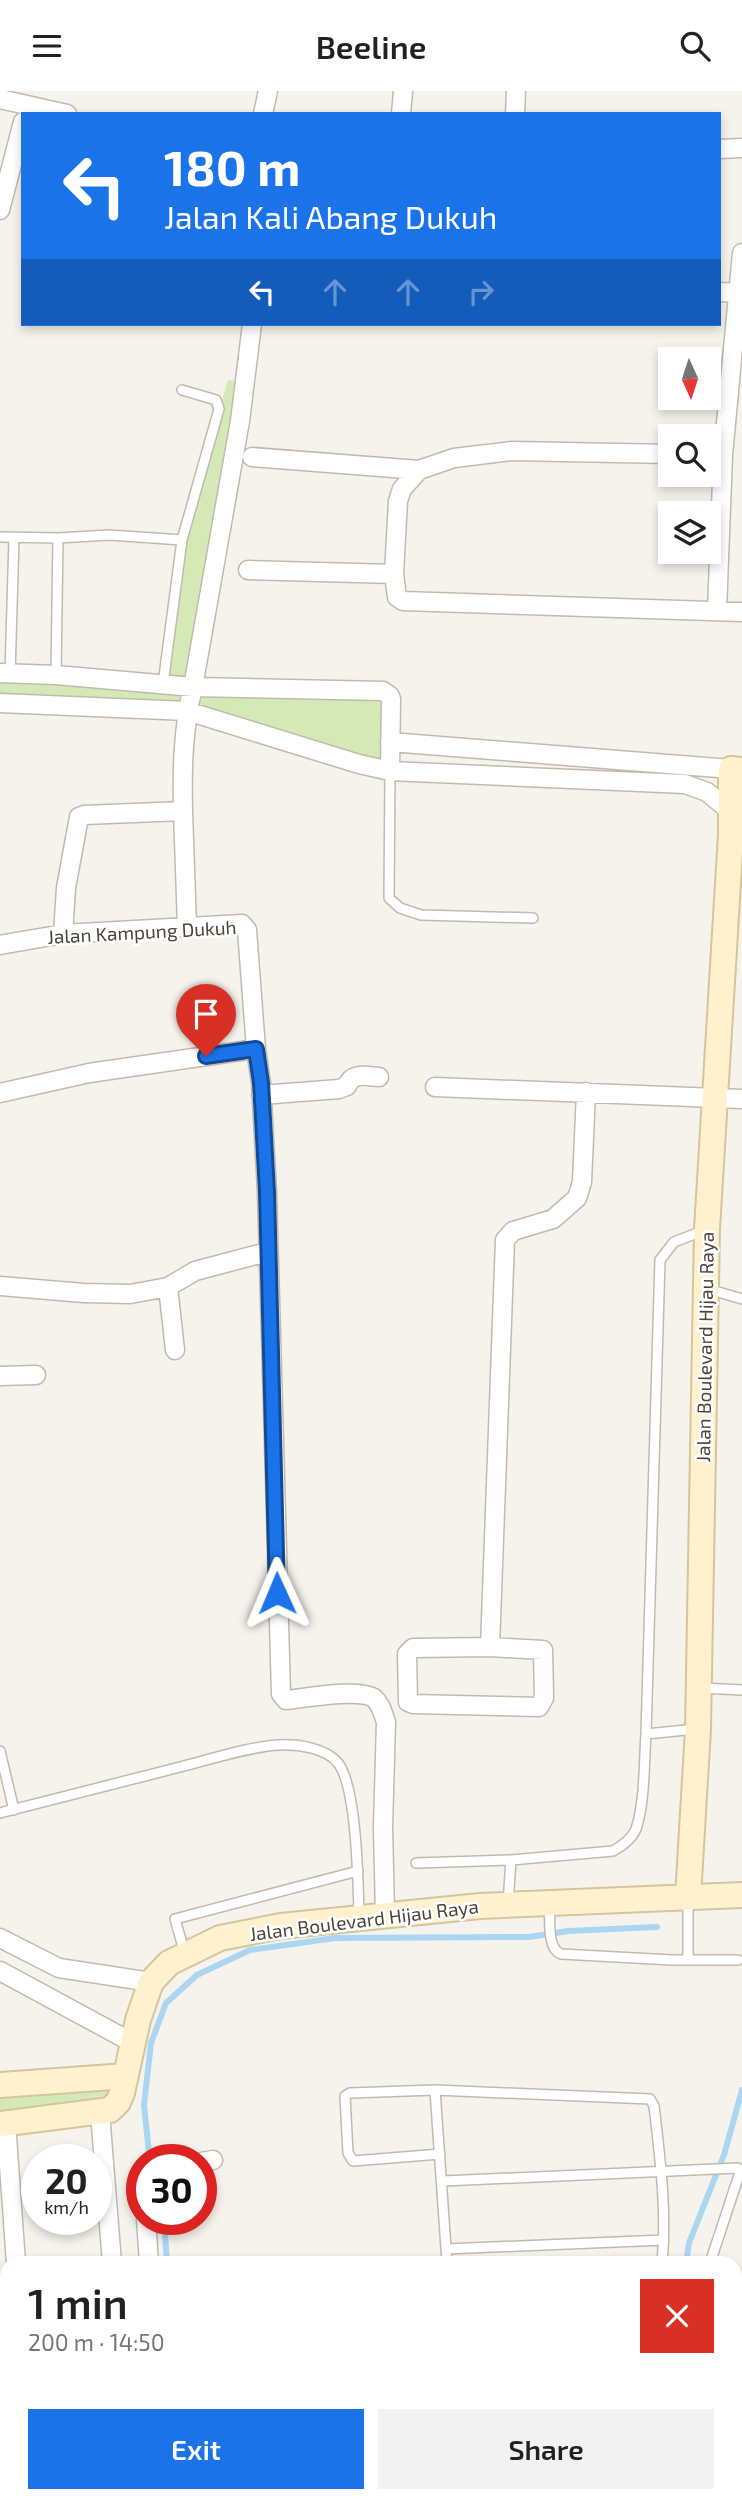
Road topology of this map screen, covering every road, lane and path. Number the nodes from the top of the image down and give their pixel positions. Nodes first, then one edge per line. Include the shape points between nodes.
1 (268, 91) edge
2 (403, 91) edge
3 (516, 91) edge
4 (0, 99) edge
5 (26, 108) edge
6 (53, 112) edge
7 (263, 112) edge
8 (401, 112) edge
9 (515, 112) edge
10 (21, 128) edge
11 (742, 148) edge
12 (721, 149) edge
13 (0, 210) edge
14 (742, 253) edge
15 (721, 292) edge
16 (741, 293) edge
17 (252, 326) edge
18 (182, 390) dead end
19 (721, 424) edge
20 (658, 454) edge
21 (252, 457) dead end
22 (419, 470) junction
23 (716, 487) edge
24 (0, 537) edge
25 (15, 538) junction
26 (58, 538) junction
27 (182, 540) junction
28 (247, 570) dead end
29 (394, 574) junction
30 (717, 611) junction
31 (742, 612) edge
32 (5, 654) edge
33 (5, 674) edge
34 (56, 675) junction
35 (163, 684) junction
36 (193, 687) junction
37 (0, 703) edge
38 (187, 711) junction
39 (390, 742) junction
40 (736, 769) edge
41 (390, 771) junction
42 (183, 811) junction
43 (736, 811) edge
44 (533, 918) dead end
45 (187, 927) junction
46 (64, 934) junction
47 (0, 945) edge
48 (256, 1049) junction
49 (379, 1077) dead end
50 (435, 1087) dead end
51 (586, 1092) junction
52 (0, 1093) edge
53 (261, 1095) junction
54 (717, 1096) junction
55 (742, 1099) edge
56 (707, 1229) junction
57 (267, 1252) junction
58 (0, 1286) edge
59 (168, 1287) junction
60 (706, 1288) junction
61 (742, 1299) edge
62 (175, 1350) dead end
63 (36, 1375) dead end
64 (0, 1376) edge
65 (491, 1647) junction
66 (699, 1688) junction
67 (742, 1690) edge
68 (698, 1729) junction
69 (646, 1734) junction
70 (0, 1751) edge
71 (14, 1809) junction
72 (0, 1813) edge
73 (511, 1860) junction
74 (416, 1863) dead end
75 (358, 1871) junction
76 (738, 1895) edge
77 (508, 1904) junction
78 (689, 1908) junction
79 (550, 1914) junction
80 (386, 1915) junction
81 (359, 1916) junction
82 (0, 1938) edge
83 (185, 1954) junction
84 (688, 1960) junction
85 (738, 1960) dead end
86 (59, 1968) junction
87 (0, 1971) edge
88 (151, 1982) junction
89 (43, 1992) junction
90 (133, 2043) junction
91 (126, 2076) junction
92 (0, 2085) edge
93 (435, 2090) junction
94 (100, 2113) junction
95 (3, 2123) edge
96 (440, 2154) junction
97 (741, 2166) edge
98 (662, 2170) junction
99 (443, 2181) junction
100 (147, 2235) edge
101 (664, 2240) junction
102 (446, 2249) junction
103 (15, 2256) edge
104 (111, 2256) edge
105 (149, 2256) edge
106 (446, 2256) edge
107 (663, 2256) edge
108 (712, 2256) edge

1 - 7 street
2 - 8 street
3 - 9 street
4 - 5 street
5 - 6 street
10 - 13 street
11 - 12 street
14 - 16 street
15 - 16 street
16 - 19 street
17 - 36 street via 240,421
18 - 27 lane via 220,405
20 - 22 street via 512,451 454,458
21 - 22 street
22 - 29 street via 398,501
23 - 30 street
24 - 25 lane
25 - 26 lane
25 - 32 lane
26 - 27 lane via 109,535
26 - 34 lane
27 - 35 lane
28 - 29 street
29 - 30 street via 397,597 403,601
30 - 31 street
32 - 33 lane
33 - 34 street
34 - 35 street
35 - 36 street
36 - 38 street
36 - 39 street via 383,691 391,699
37 - 38 street
38 - 41 street
38 - 42 street
39 - 40 street
39 - 41 street
40 - 43 street, Jalan Boulevard Hijau Raya
41 - 43 street via 685,784 708,792
41 - 44 lane via 389,898 400,908 421,915
42 - 45 street
42 - 46 street via 79,817 66,888
43 - 54 street, Jalan Boulevard Hijau Raya
45 - 46 street, Jalan Kampung Dukuh
45 - 48 street, Jalan Kampung Dukuh via 246,926
46 - 47 street, Jalan Kampung Dukuh
48 - 52 street via 89,1073
48 - 53 street
49 - 53 street via 355,1076 339,1089
50 - 51 street
51 - 54 street
51 - 65 street via 579,1194 548,1222 513,1231 505,1240
53 - 57 street
54 - 55 street
54 - 56 street, Jalan Boulevard Hijau Raya
56 - 60 street, Jalan Boulevard Hijau Raya
56 - 69 lane via 674,1242 660,1260
57 - 59 street via 195,1271
57 - 80 street via 281,1694 286,1700 362,1694 382,1708 386,1722
58 - 59 street via 131,1294
59 - 62 street
60 - 61 lane
60 - 66 street, Jalan Boulevard Hijau Raya
63 - 64 street
65 - 65 street via 543,1650 544,1698 539,1707 408,1702 409,1650
66 - 67 lane
66 - 68 street, Jalan Boulevard Hijau Raya
68 - 69 lane
68 - 78 street, Jalan Boulevard Hijau Raya
69 - 73 lane via 636,1830 625,1844 612,1851
70 - 71 lane
71 - 72 lane
71 - 75 lane via 211,1759 276,1745 299,1745 325,1753 345,1776
73 - 74 lane
73 - 77 lane
75 - 81 lane
75 - 83 lane via 175,1919
76 - 78 street, Jalan Boulevard Hijau Raya
77 - 79 street, Jalan Boulevard Hijau Raya
77 - 80 street, Jalan Boulevard Hijau Raya
78 - 79 street, Jalan Boulevard Hijau Raya
78 - 84 lane
79 - 84 lane via 552,1946 561,1954
80 - 81 street, Jalan Boulevard Hijau Raya
81 - 83 street, Jalan Boulevard Hijau Raya via 220,1938
82 - 86 street
83 - 88 street, Jalan Boulevard Hijau Raya
84 - 85 lane
86 - 88 street
86 - 89 street
87 - 89 street
88 - 90 street, Jalan Boulevard Hijau Raya
89 - 90 street
90 - 91 street, Jalan Boulevard Hijau Raya
91 - 92 street
91 - 94 street, Jalan Boulevard Hijau Raya via 118,2102
93 - 96 lane
93 - 96 lane via 350,2093 344,2098 348,2153 353,2161
93 - 98 lane via 650,2099
94 - 95 street
94 - 104 street
95 - 103 street
96 - 99 lane
97 - 98 lane
97 - 108 lane
98 - 99 lane
98 - 101 lane
99 - 102 lane
100 - 105 street
101 - 102 lane
101 - 107 lane
102 - 106 lane

